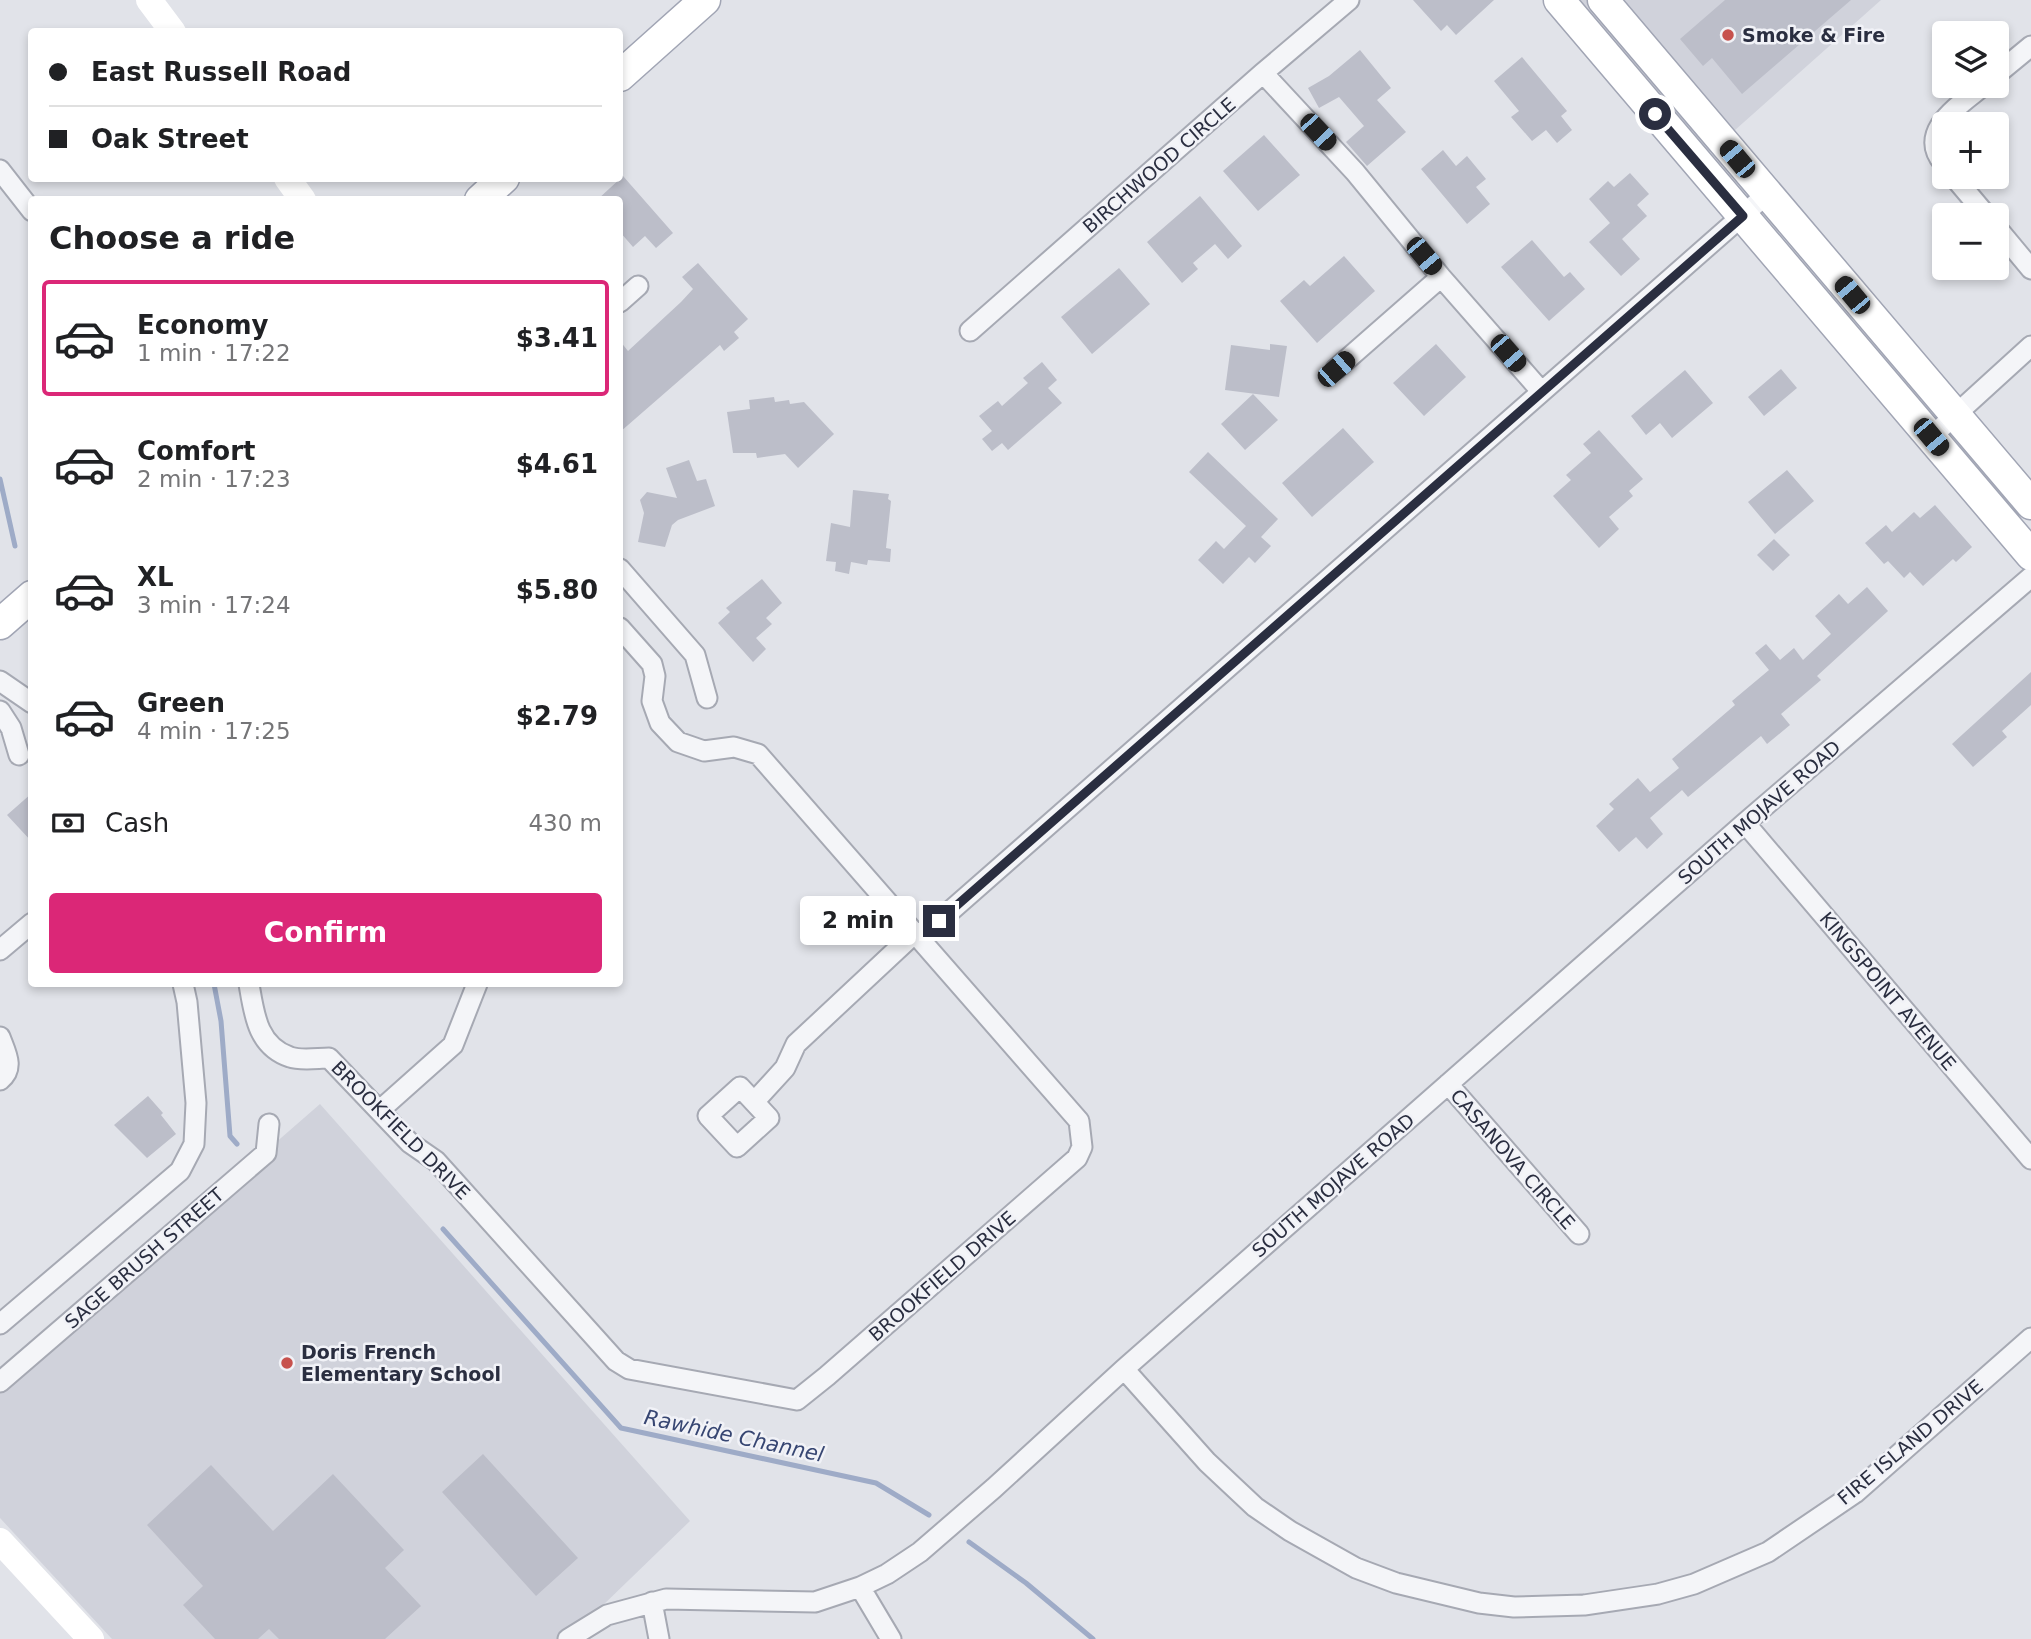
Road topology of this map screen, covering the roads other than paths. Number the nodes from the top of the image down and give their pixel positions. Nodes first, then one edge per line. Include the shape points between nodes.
1 (149, 0) edge
2 (705, 0) edge
3 (1349, 0) edge
4 (1559, 0) edge
5 (1603, 0) edge
6 (170, 28) edge
7 (2031, 46) edge
8 (2009, 64) edge
9 (623, 73) edge
10 (1263, 73) junction
11 (1969, 98) edge
12 (1952, 112) edge
13 (0, 170) edge
14 (500, 182) edge
15 (1964, 189) edge
16 (1767, 194) junction
17 (484, 196) edge
18 (1976, 203) edge
19 (28, 206) edge
20 (1743, 216) junction
21 (2009, 242) edge
22 (2031, 269) edge
23 (1441, 277) junction
24 (639, 286) dead end
25 (623, 299) edge
26 (970, 331) dead end
27 (2031, 346) edge
28 (1336, 369) dead end
29 (1541, 391) junction
30 (1955, 415) junction
31 (1931, 437) junction
32 (2031, 504) edge
33 (2031, 555) edge
34 (623, 572) edge
35 (2031, 578) edge
36 (28, 600) edge
37 (0, 624) edge
38 (623, 631) edge
39 (0, 681) edge
40 (707, 698) dead end
41 (28, 700) edge
42 (0, 711) edge
43 (17, 756) edge
44 (1745, 823) junction
45 (939, 921) dead end
46 (28, 926) edge
47 (916, 932) junction
48 (0, 950) edge
49 (184, 987) edge
50 (249, 987) edge
51 (476, 987) edge
52 (0, 1038) edge
53 (0, 1080) edge
54 (1448, 1084) junction
55 (754, 1102) dead end
56 (380, 1110) junction
57 (269, 1124) dead end
58 (2031, 1158) edge
59 (1579, 1234) dead end
60 (0, 1324) edge
61 (2031, 1338) edge
62 (1124, 1369) junction
63 (0, 1382) edge
64 (0, 1541) edge
65 (860, 1587) junction
66 (652, 1602) junction
67 (91, 1639) edge
68 (568, 1639) edge
69 (659, 1639) edge
70 (891, 1639) edge

1 - 6 main road
2 - 9 main road
3 - 10 street, BIRCHWOOD CIRCLE
4 - 20 main road
5 - 16 main road
7 - 8 street
10 - 23 street via 1355,172
10 - 26 street, BIRCHWOOD CIRCLE
11 - 12 street
13 - 19 street
14 - 17 main road
15 - 18 street
16 - 20 street
16 - 30 main road
20 - 29 street
20 - 31 main road
21 - 22 street
23 - 28 street
23 - 29 street
24 - 25 street
27 - 30 street
29 - 45 street
30 - 31 street
30 - 32 main road
31 - 33 main road
34 - 40 street via 695,655
35 - 44 street, SOUTH MOJAVE ROAD
36 - 37 main road
38 - 47 street, BROOKFIELD DRIVE via 652,664 652,701 660,723 678,742 704,751 734,747 758,754
39 - 41 street
42 - 43 street via 11,728
44 - 54 street, SOUTH MOJAVE ROAD
44 - 58 street, KINGSPOINT AVENUE
46 - 48 street
47 - 55 street via 796,1044 785,1068
47 - 56 street, BROOKFIELD DRIVE via 1079,1121 1082,1147 1077,1158 797,1400 629,1369 616,1361 436,1161 410,1143
49 - 60 street via 196,1103 194,1144 180,1171
50 - 56 street, BROOKFIELD DRIVE via 255,1021 266,1042 291,1058 330,1058
51 - 56 street via 453,1045
52 - 53 street via 10,1062
54 - 59 street, CASANOVA CIRCLE
54 - 62 street, SOUTH MOJAVE ROAD
57 - 63 street, SAGE BRUSH STREET via 266,1153
61 - 62 street, FIRE ISLAND DRIVE via 1855,1493 1768,1552 1694,1584 1584,1605 1479,1603 1395,1583 1356,1568 1255,1507 1207,1462
62 - 65 street, SOUTH MOJAVE ROAD via 919,1552
64 - 67 main road
65 - 66 street, SOUTH MOJAVE ROAD via 815,1602
65 - 70 street
66 - 68 street, SOUTH MOJAVE ROAD via 607,1615
66 - 69 street

